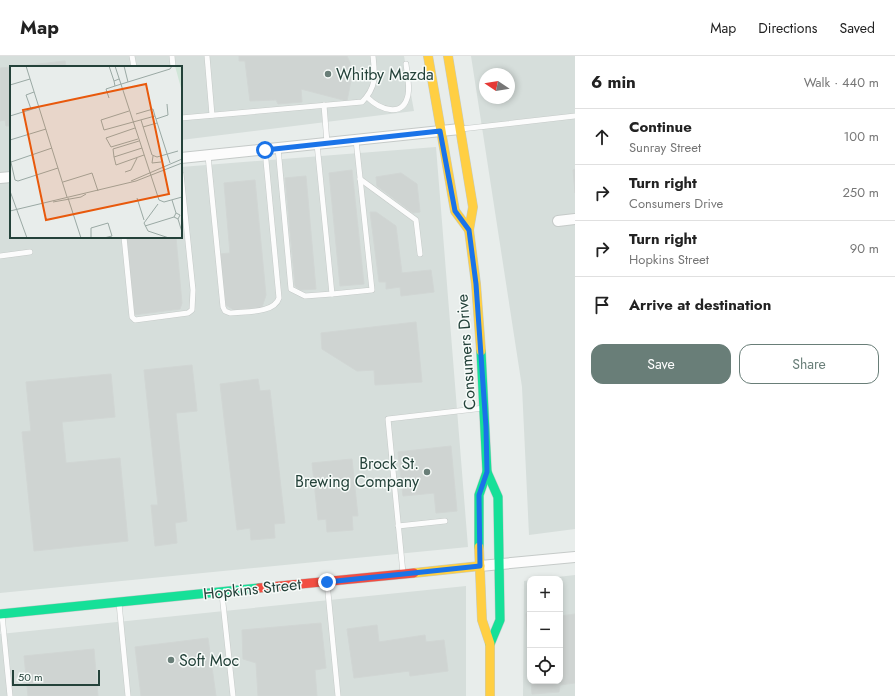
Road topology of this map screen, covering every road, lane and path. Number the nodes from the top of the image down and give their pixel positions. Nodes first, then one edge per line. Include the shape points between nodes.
1 (132, 56) edge
2 (172, 56) edge
3 (207, 56) edge
4 (373, 56) edge
5 (428, 56) edge
6 (448, 56) edge
7 (406, 64) dead end
8 (134, 66) edge
9 (173, 66) edge
10 (367, 97) junction
11 (324, 105) junction
12 (212, 116) junction
13 (575, 116) edge
14 (182, 118) edge
15 (460, 129) junction
16 (440, 131) junction
17 (356, 140) junction
18 (322, 144) junction
19 (278, 148) junction
20 (265, 150) junction
21 (208, 156) junction
22 (182, 158) edge
23 (10, 177) edge
24 (0, 178) edge
25 (360, 179) junction
26 (182, 184) edge
27 (575, 219) edge
28 (558, 221) dead end
29 (469, 230) junction
30 (124, 238) edge
31 (30, 252) dead end
32 (420, 254) dead end
33 (0, 256) edge
34 (332, 294) junction
35 (485, 408) junction
36 (487, 472) junction
37 (445, 522) dead end
38 (398, 526) junction
39 (575, 557) edge
40 (499, 564) junction
41 (480, 566) junction
42 (403, 574) junction
43 (327, 582) junction
44 (222, 592) junction
45 (119, 602) junction
46 (1, 614) edge
47 (490, 644) junction
48 (0, 656) edge
49 (6, 656) junction
50 (10, 696) edge
51 (128, 696) edge
52 (233, 696) edge
53 (338, 696) edge
54 (490, 696) edge

1 - 8 lane
2 - 9 lane
3 - 12 lane
4 - 10 lane via 375,76 371,93
5 - 16 main road, Consumers Drive
6 - 15 main road, Consumers Drive
7 - 10 lane via 409,94 401,108 393,110 376,106
10 - 11 lane via 362,102
11 - 12 lane
11 - 18 lane
12 - 14 lane
13 - 15 lane
15 - 16 street
15 - 29 main road, Consumers Drive via 473,207
16 - 17 street
16 - 29 main road, Consumers Drive via 455,211
17 - 18 street
17 - 25 lane
18 - 19 street
18 - 34 lane
19 - 20 street
19 - 34 lane via 291,289 305,296
20 - 21 street
20 - 21 lane via 279,298 271,309 230,313 223,307
21 - 22 street
23 - 24 street
25 - 32 lane via 416,220
25 - 34 lane via 372,290
26 - 30 lane via 193,290 192,310 188,313 135,320 132,317
27 - 28 street
29 - 35 main road, Consumers Drive via 476,284
31 - 33 lane
35 - 36 main road, Consumers Drive
35 - 38 lane via 388,419
36 - 40 main road, Consumers Drive via 498,497
36 - 41 main road, Consumers Drive via 479,495
37 - 38 lane
38 - 42 lane
39 - 40 street, Hopkins Street
40 - 41 street, Hopkins Street
40 - 47 main road, Consumers Drive via 500,620
41 - 42 main road, Hopkins Street
41 - 47 main road, Consumers Drive via 482,620
42 - 43 main road, Hopkins Street
43 - 44 main road, Hopkins Street
43 - 53 lane
44 - 45 main road, Hopkins Street
44 - 52 lane
45 - 46 main road, Hopkins Street
45 - 51 lane
46 - 49 lane
47 - 54 main road, Consumers Drive
48 - 49 lane
49 - 50 lane

